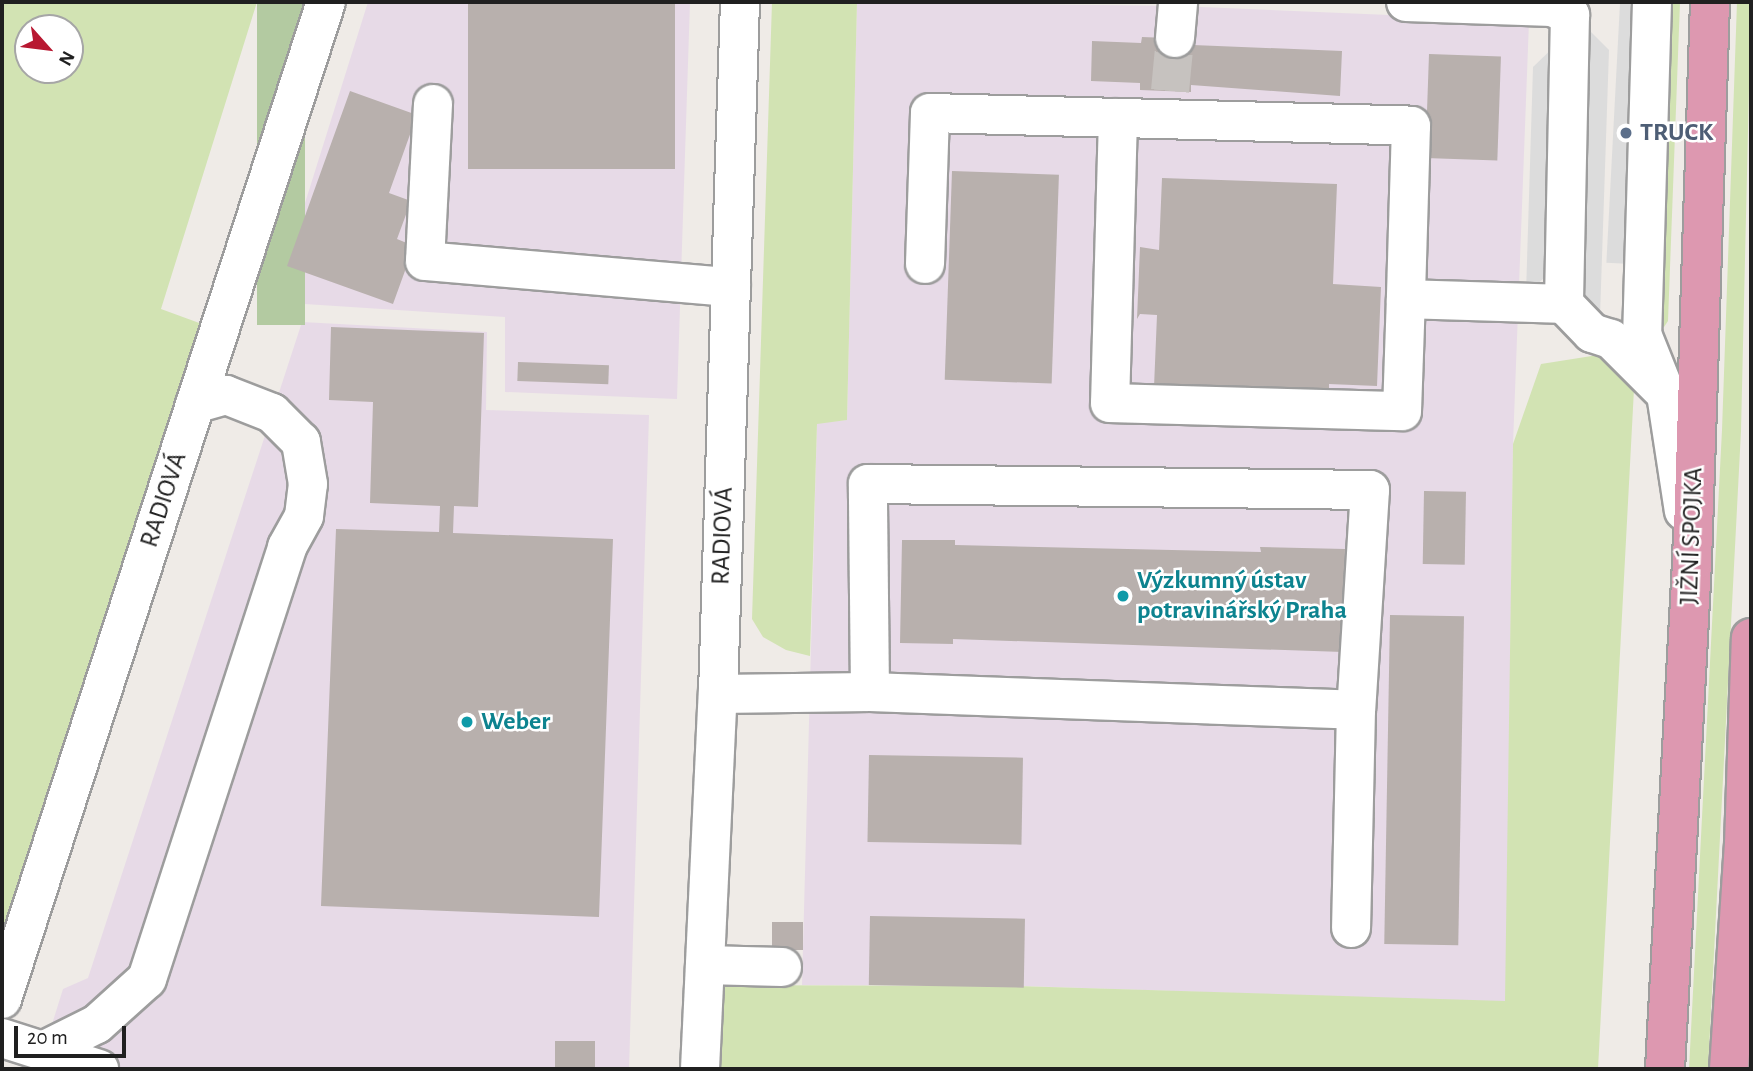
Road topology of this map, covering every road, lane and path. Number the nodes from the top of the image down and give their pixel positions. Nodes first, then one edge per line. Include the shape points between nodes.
1 (326, 2) edge
2 (740, 2) edge
3 (1406, 2) edge
4 (1652, 2) edge
5 (1710, 2) edge
6 (1529, 4) edge
7 (1577, 13) edge
8 (433, 104) dead end
9 (1118, 118) junction
10 (925, 264) dead end
11 (731, 288) junction
12 (1406, 299) junction
13 (1564, 303) junction
14 (1666, 394) junction
15 (195, 404) junction
16 (1692, 562) junction
17 (1751, 638) edge
18 (870, 692) junction
19 (718, 694) junction
20 (1356, 710) junction
21 (1351, 928) dead end
22 (705, 965) junction
23 (782, 967) dead end
24 (2, 999) edge
25 (2, 1038) edge
26 (43, 1051) junction
27 (99, 1069) edge
28 (700, 1069) edge
29 (1665, 1069) edge
30 (1730, 1069) edge

1 - 15 street, RADIOVÁ
2 - 11 street, RADIOVÁ
3 - 6 street
4 - 14 street via 1641,306 1646,350
5 - 16 highway, JIŽNÍ SPOJKA
6 - 7 street
7 - 13 street
8 - 11 street via 425,261
9 - 10 street via 930,113
9 - 12 street via 1169,105 1410,126
9 - 12 street via 1110,403 1402,411
11 - 19 street, RADIOVÁ
12 - 13 street
13 - 14 street via 1588,330 1611,339
14 - 16 street
15 - 24 street, RADIOVÁ
15 - 26 street via 226,395 272,413 301,442 308,484 303,516 287,547 147,979 97,1024
16 - 29 highway, JIŽNÍ SPOJKA
17 - 30 highway
18 - 19 street
18 - 20 street
18 - 20 street via 868,484 1370,490
19 - 22 street, RADIOVÁ
20 - 21 street
22 - 23 street
22 - 28 street, RADIOVÁ
25 - 26 street
26 - 27 street

